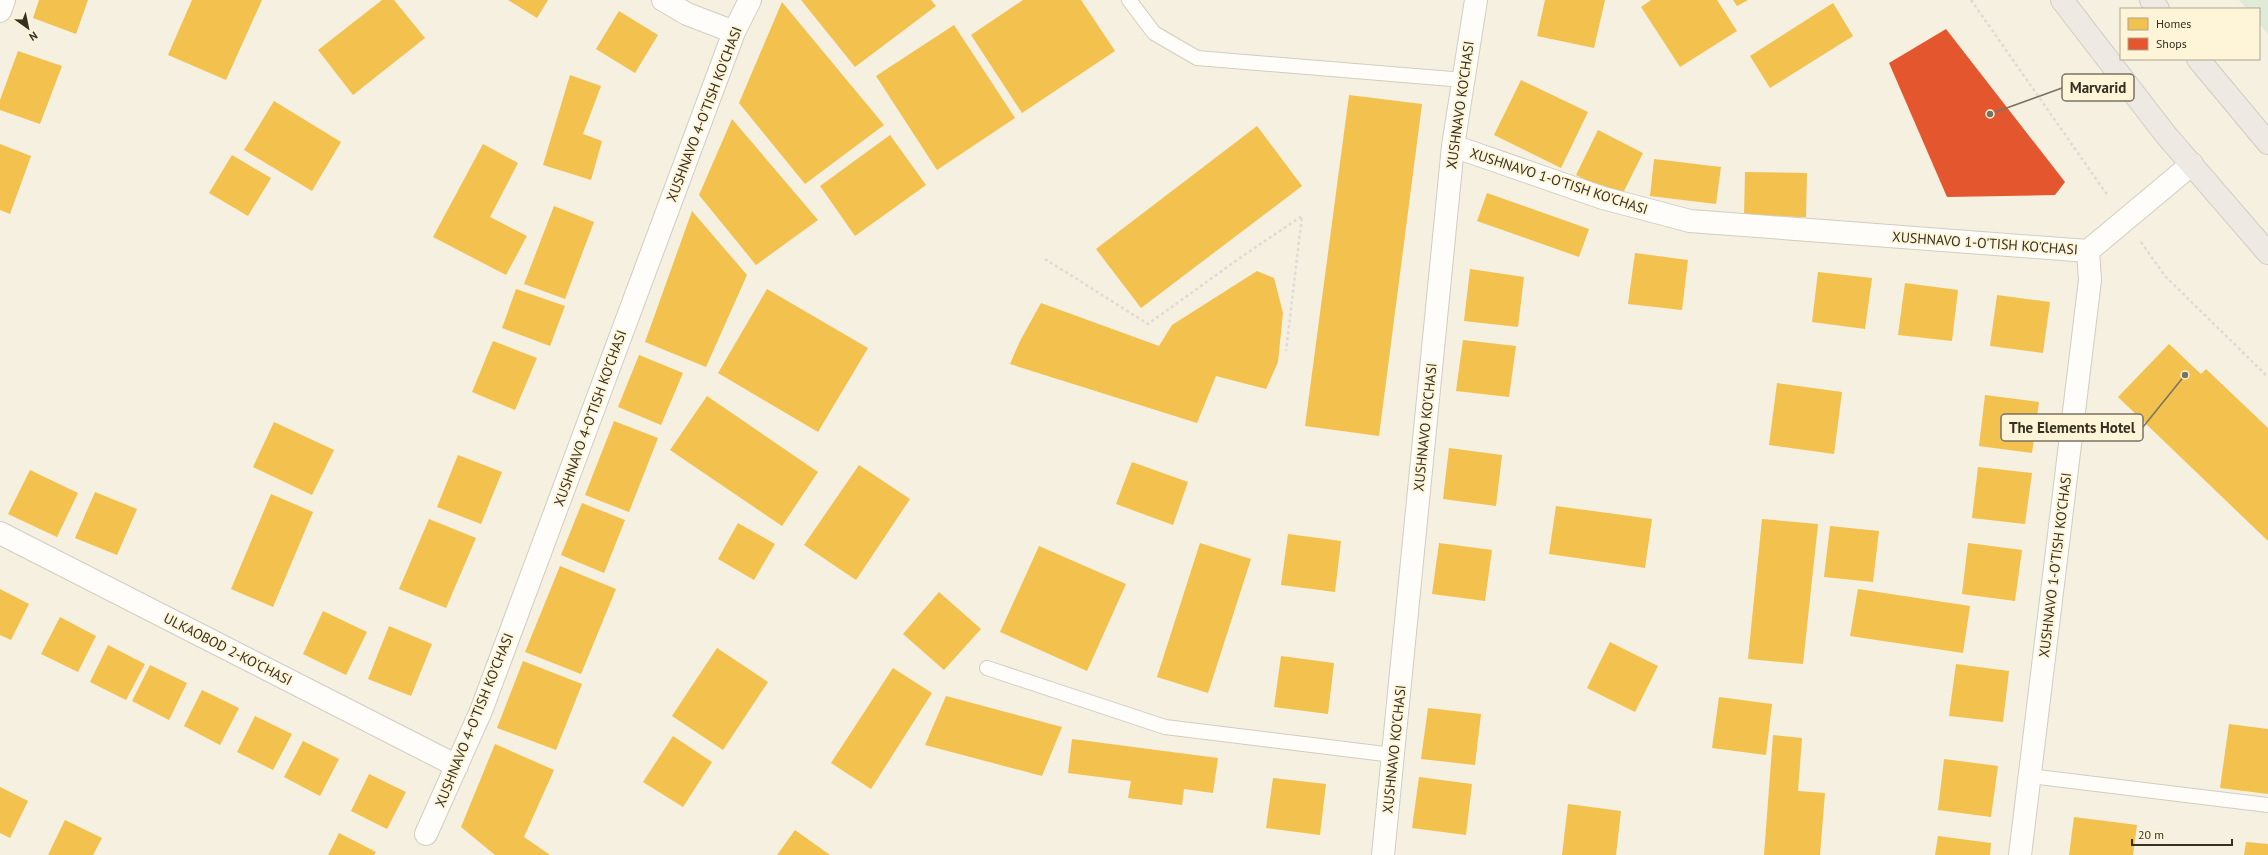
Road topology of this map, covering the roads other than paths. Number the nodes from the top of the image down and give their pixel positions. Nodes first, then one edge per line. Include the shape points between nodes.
1 (4, 0) edge
2 (663, 0) edge
3 (750, 0) edge
4 (1129, 0) edge
5 (1476, 0) edge
6 (2062, 0) edge
7 (2151, 0) edge
8 (2157, 8) edge
9 (0, 11) edge
10 (734, 32) junction
11 (2199, 60) edge
12 (1464, 80) junction
13 (2268, 143) edge
14 (1453, 146) junction
15 (2192, 164) junction
16 (2088, 251) junction
17 (2268, 252) edge
18 (0, 533) edge
19 (987, 668) dead end
20 (1393, 755) junction
21 (457, 766) junction
22 (2030, 776) junction
23 (2268, 805) edge
24 (426, 834) dead end
25 (1383, 855) edge
26 (2020, 855) edge

1 - 9 street
2 - 10 street via 687,14
3 - 10 street, XUSHNAVO 4-O'TISH KO'CHASI
4 - 12 lane via 1154,33 1197,58
5 - 12 street, XUSHNAVO KO'CHASI
6 - 15 main road via 2161,129
7 - 8 main road
10 - 21 street, XUSHNAVO 4-O'TISH KO'CHASI via 481,711
11 - 13 main road
12 - 14 street, XUSHNAVO KO'CHASI
14 - 16 street, XUSHNAVO 1-O'TISH KO'CHASI via 1602,198 1690,221
14 - 20 street, XUSHNAVO KO'CHASI
15 - 16 street
15 - 17 main road
16 - 22 street, XUSHNAVO 1-O'TISH KO'CHASI via 2090,280
18 - 21 street, ULKAOBOD 2-KO'CHASI
19 - 20 lane via 1165,728
20 - 25 street, XUSHNAVO KO'CHASI
21 - 24 street, XUSHNAVO 4-O'TISH KO'CHASI
22 - 23 lane
22 - 26 street, XUSHNAVO 1-O'TISH KO'CHASI

